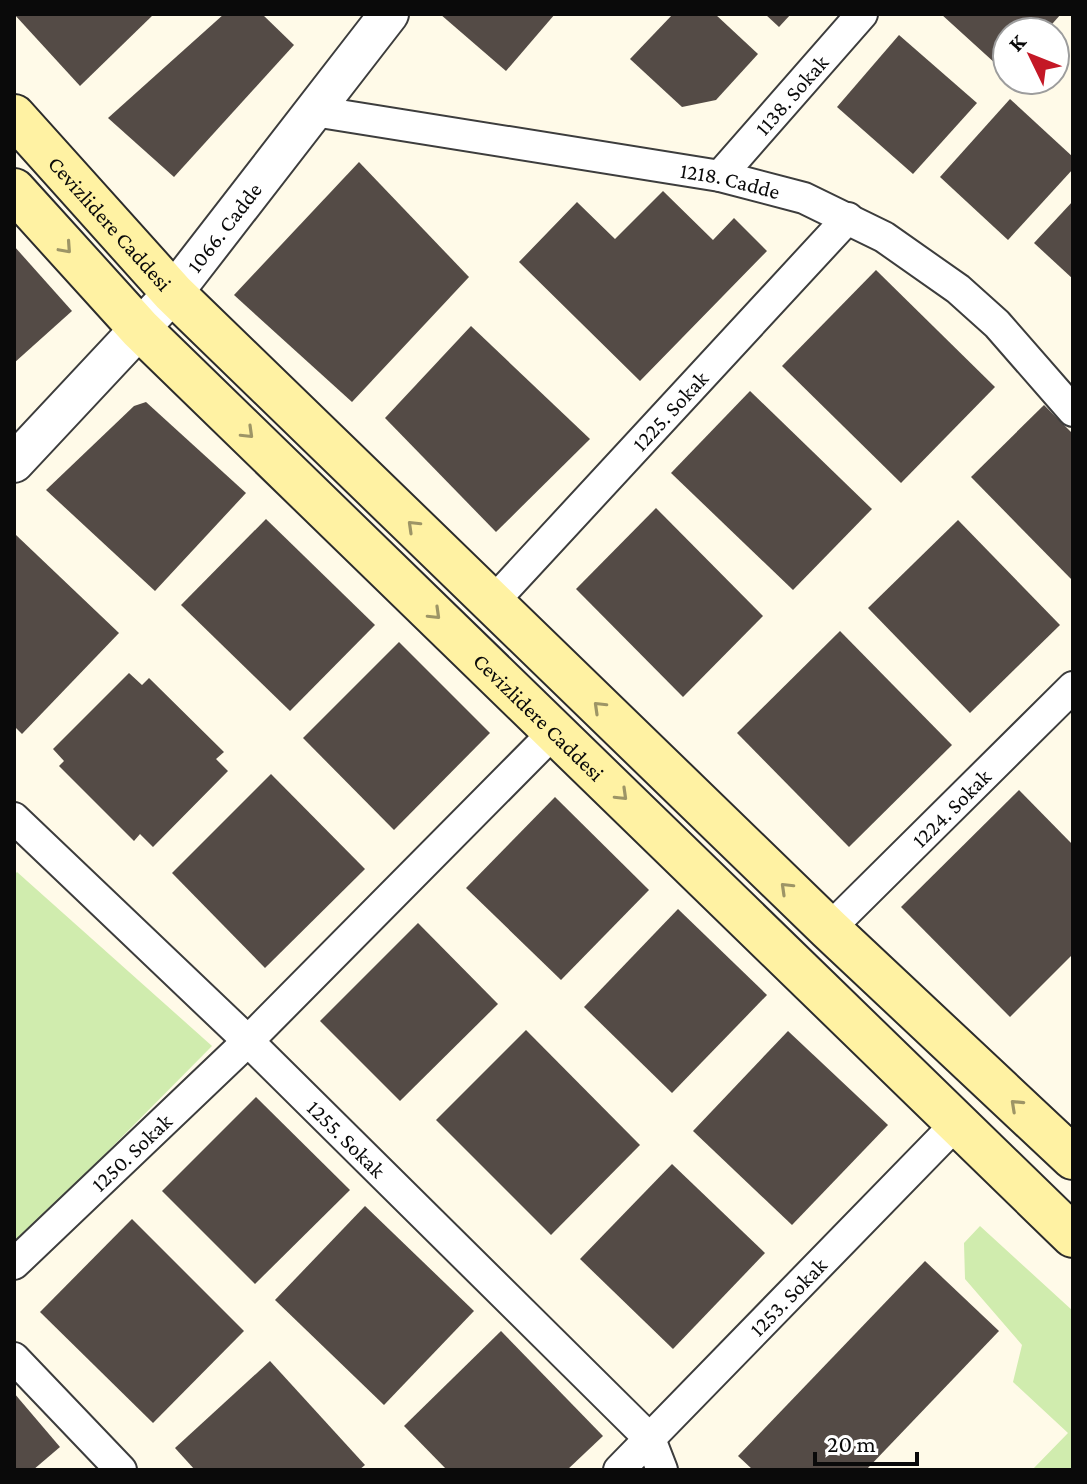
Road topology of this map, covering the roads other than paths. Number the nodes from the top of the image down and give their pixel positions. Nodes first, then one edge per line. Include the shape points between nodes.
1 (389, 14) edge
2 (862, 14) edge
3 (314, 111) junction
4 (14, 116) edge
5 (720, 176) junction
6 (14, 190) edge
7 (848, 218) junction
8 (173, 293) junction
9 (140, 329) junction
10 (1073, 411) edge
11 (14, 463) edge
12 (492, 603) junction
13 (1073, 687) edge
14 (556, 730) junction
15 (19, 832) edge
16 (829, 929) junction
17 (248, 1041) junction
18 (957, 1123) junction
19 (1073, 1158) edge
20 (1073, 1236) edge
21 (14, 1264) edge
22 (14, 1358) edge
23 (650, 1439) junction
24 (121, 1470) edge
25 (619, 1470) edge
26 (662, 1470) edge

1 - 3 street, 1066. Cadde
2 - 5 street, 1138. Sokak
3 - 5 street, 1218. Cadde
3 - 8 street, 1066. Cadde
4 - 8 main road, Cevizlidere Caddesi
5 - 7 street, 1218. Cadde via 804,198
6 -> 9 main road, Cevizlidere Caddesi
7 - 10 street, 1218. Cadde via 922,261 958,289 997,324
7 - 12 street, 1225. Sokak
8 - 9 street, 1066. Cadde
12 -> 8 main road, Cevizlidere Caddesi
9 - 11 street, 1066. Cadde
9 -> 14 main road, Cevizlidere Caddesi
16 -> 12 main road, Cevizlidere Caddesi
13 - 16 street, 1224. Sokak
14 - 17 street, 1250. Sokak
14 -> 18 main road, Cevizlidere Caddesi
15 - 17 street, 1255. Sokak
19 -> 16 main road, Cevizlidere Caddesi
17 - 21 street, 1250. Sokak
17 - 23 street, 1255. Sokak
18 - 20 main road, Cevizlidere Caddesi
18 - 23 street, 1253. Sokak
22 - 24 street
23 - 25 street, 1253. Sokak
23 - 26 street, 1255. Sokak

